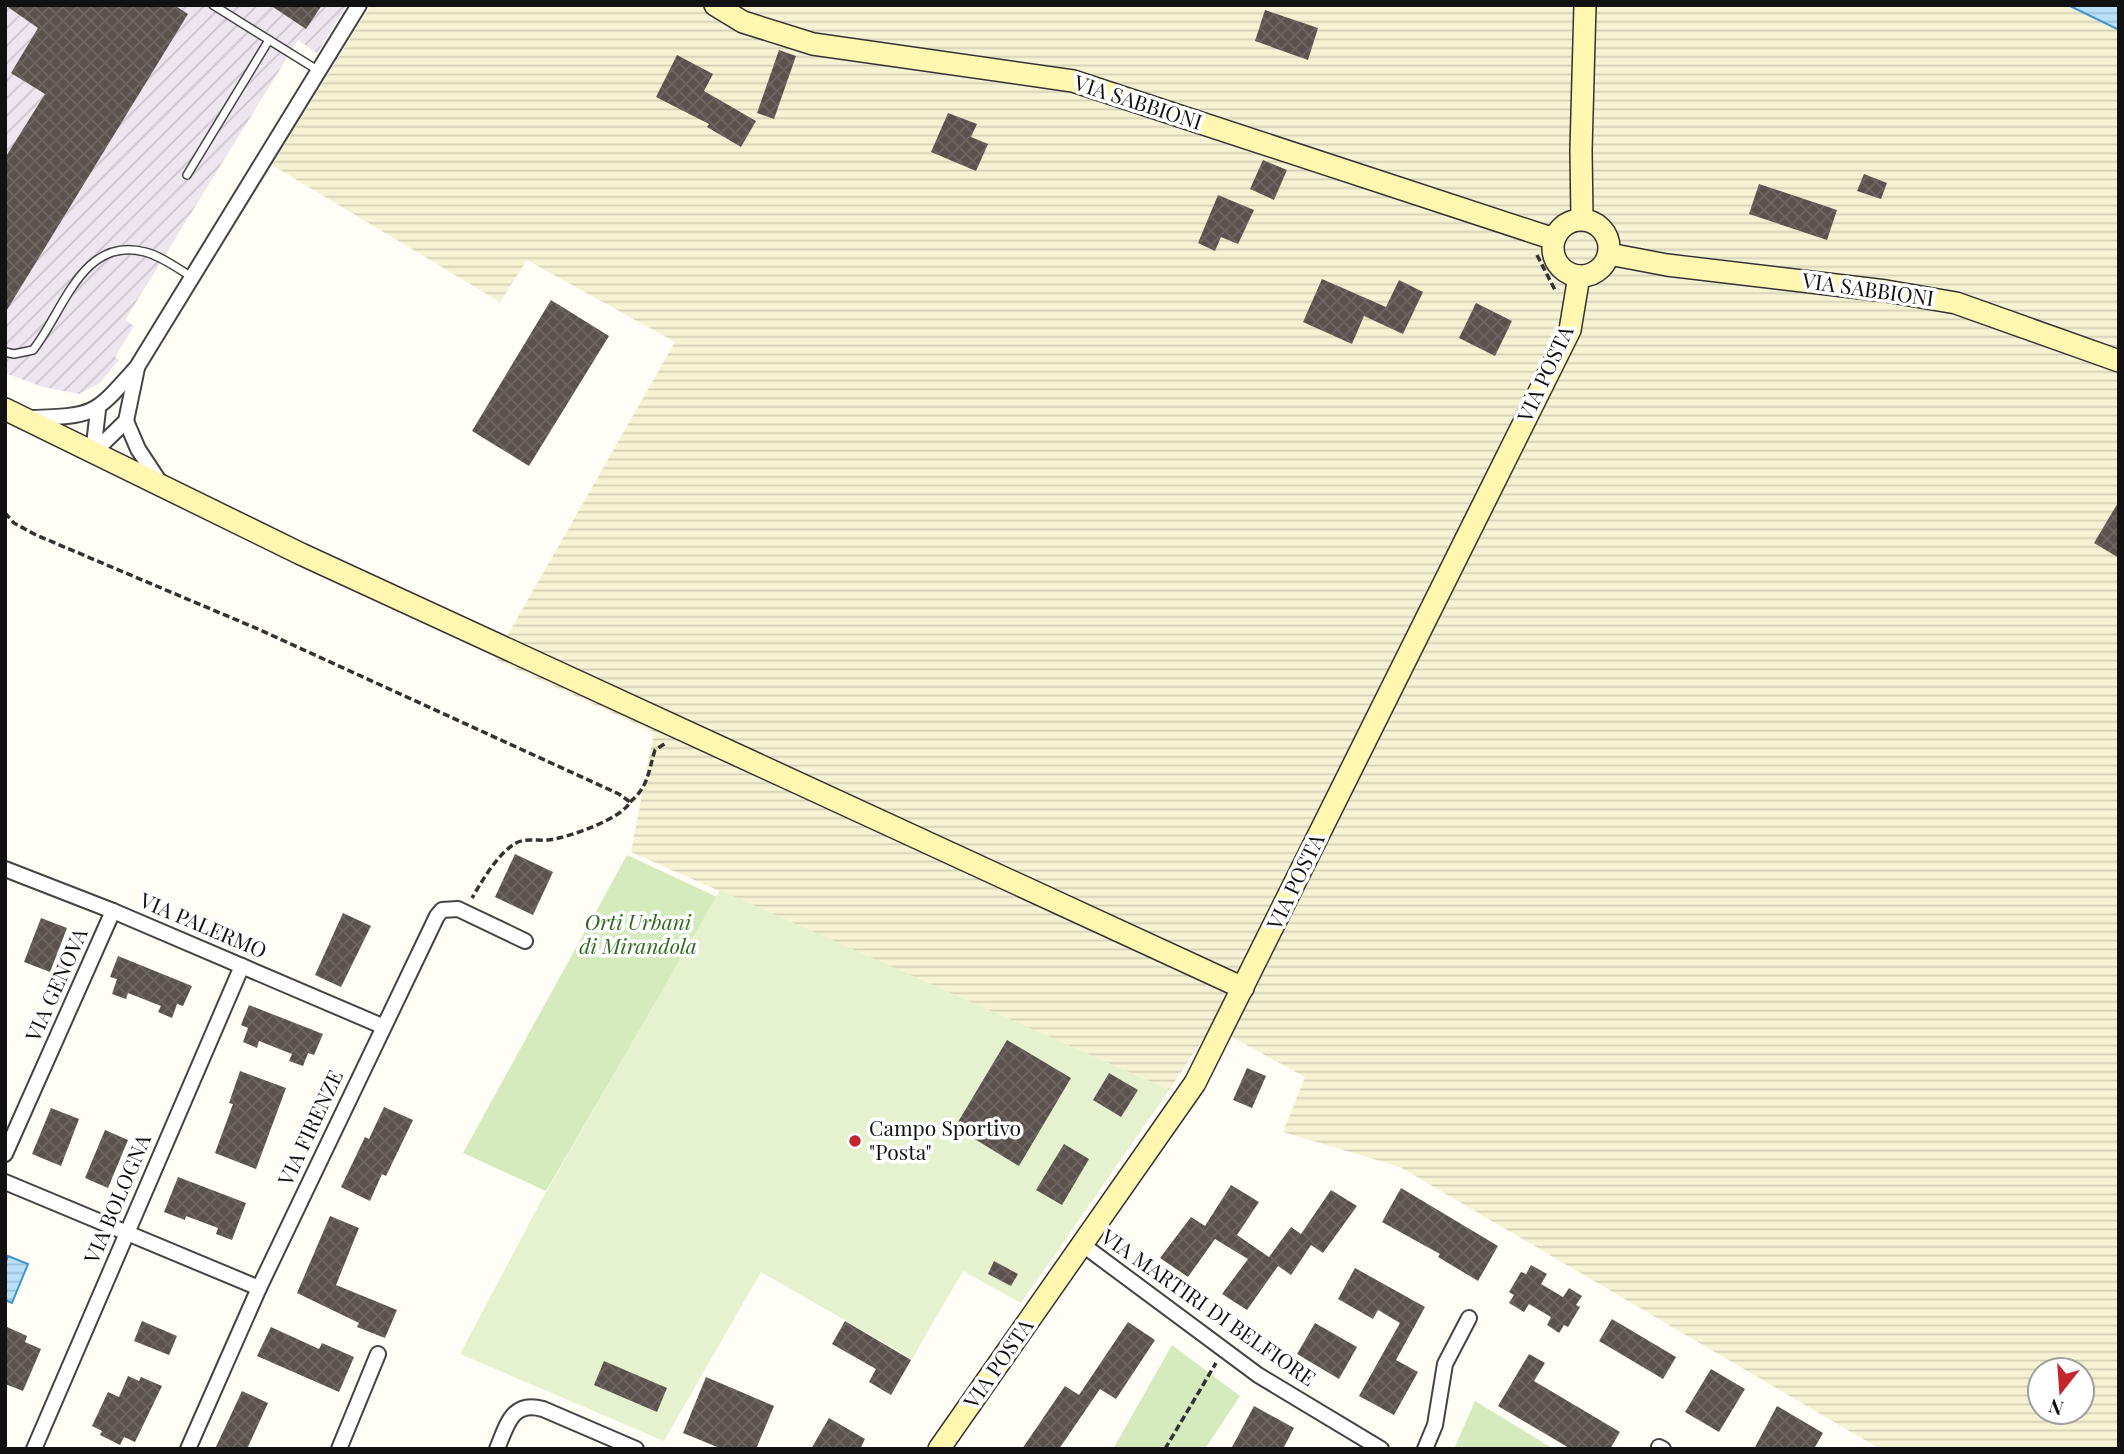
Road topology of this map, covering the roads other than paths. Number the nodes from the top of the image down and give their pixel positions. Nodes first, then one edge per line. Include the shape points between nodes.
1 (213, 5) edge
2 (359, 5) edge
3 (715, 5) edge
4 (1585, 5) edge
5 (269, 40) junction
6 (319, 71) junction
7 (187, 175) dead end
8 (1582, 219) junction
9 (1554, 239) junction
10 (1609, 254) junction
11 (1579, 276) junction
12 (192, 278) junction
13 (5, 352) edge
14 (2119, 361) edge
15 (137, 367) junction
16 (5, 409) edge
17 (98, 410) junction
18 (25, 419) junction
19 (126, 421) junction
20 (93, 453) junction
21 (163, 487) junction
22 (5, 869) edge
23 (113, 911) junction
24 (526, 941) dead end
25 (242, 966) junction
26 (1243, 988) junction
27 (382, 1026) junction
28 (5, 1154) edge
29 (5, 1182) edge
30 (125, 1233) junction
31 (1083, 1245) junction
32 (259, 1288) junction
33 (1469, 1318) dead end
34 (378, 1354) dead end
35 (34, 1449) edge
36 (188, 1449) edge
37 (339, 1449) edge
38 (497, 1449) edge
39 (636, 1449) edge
40 (939, 1449) edge
41 (1381, 1449) edge
42 (1425, 1449) edge

1 - 5 lane
2 - 6 street
3 - 9 street, VIA SABBIONI via 743,22 813,44 1073,81
4 - 8 street
5 - 6 lane
5 - 7 lane
6 - 12 street
8 - 9 street via 1564,225
8 - 10 street via 1606,235
9 - 11 street via 1552,250 1561,268
10 - 11 street via 1598,271
10 - 14 street, VIA SABBIONI via 1955,303
11 - 26 street, VIA POSTA via 1570,330
12 - 13 lane via 144,251 106,254 85,270 33,350
12 - 15 street
15 - 17 street
15 - 19 street
16 - 18 street
17 - 18 street
17 - 20 street
18 - 20 street
19 - 20 street
19 - 21 street
20 - 21 street
21 - 26 street
22 - 23 street, VIA PALERMO
23 - 25 street, VIA PALERMO
23 - 28 street, VIA GENOVA
24 - 27 street, VIA FIRENZE via 450,908 437,916
25 - 27 street, VIA PALERMO
25 - 30 street, VIA BOLOGNA
26 - 31 street, VIA POSTA via 1182,1104
27 - 32 street, VIA FIRENZE
29 - 30 street
30 - 32 street
30 - 35 street, VIA BOLOGNA
31 - 40 street, VIA POSTA
31 - 41 street, VIA MARTIRI DI BELFIORE via 1258,1375
32 - 36 street, VIA FIRENZE
33 - 42 street via 1445,1364 1435,1425
34 - 37 street
38 - 39 street via 509,1420 522,1406 542,1409

